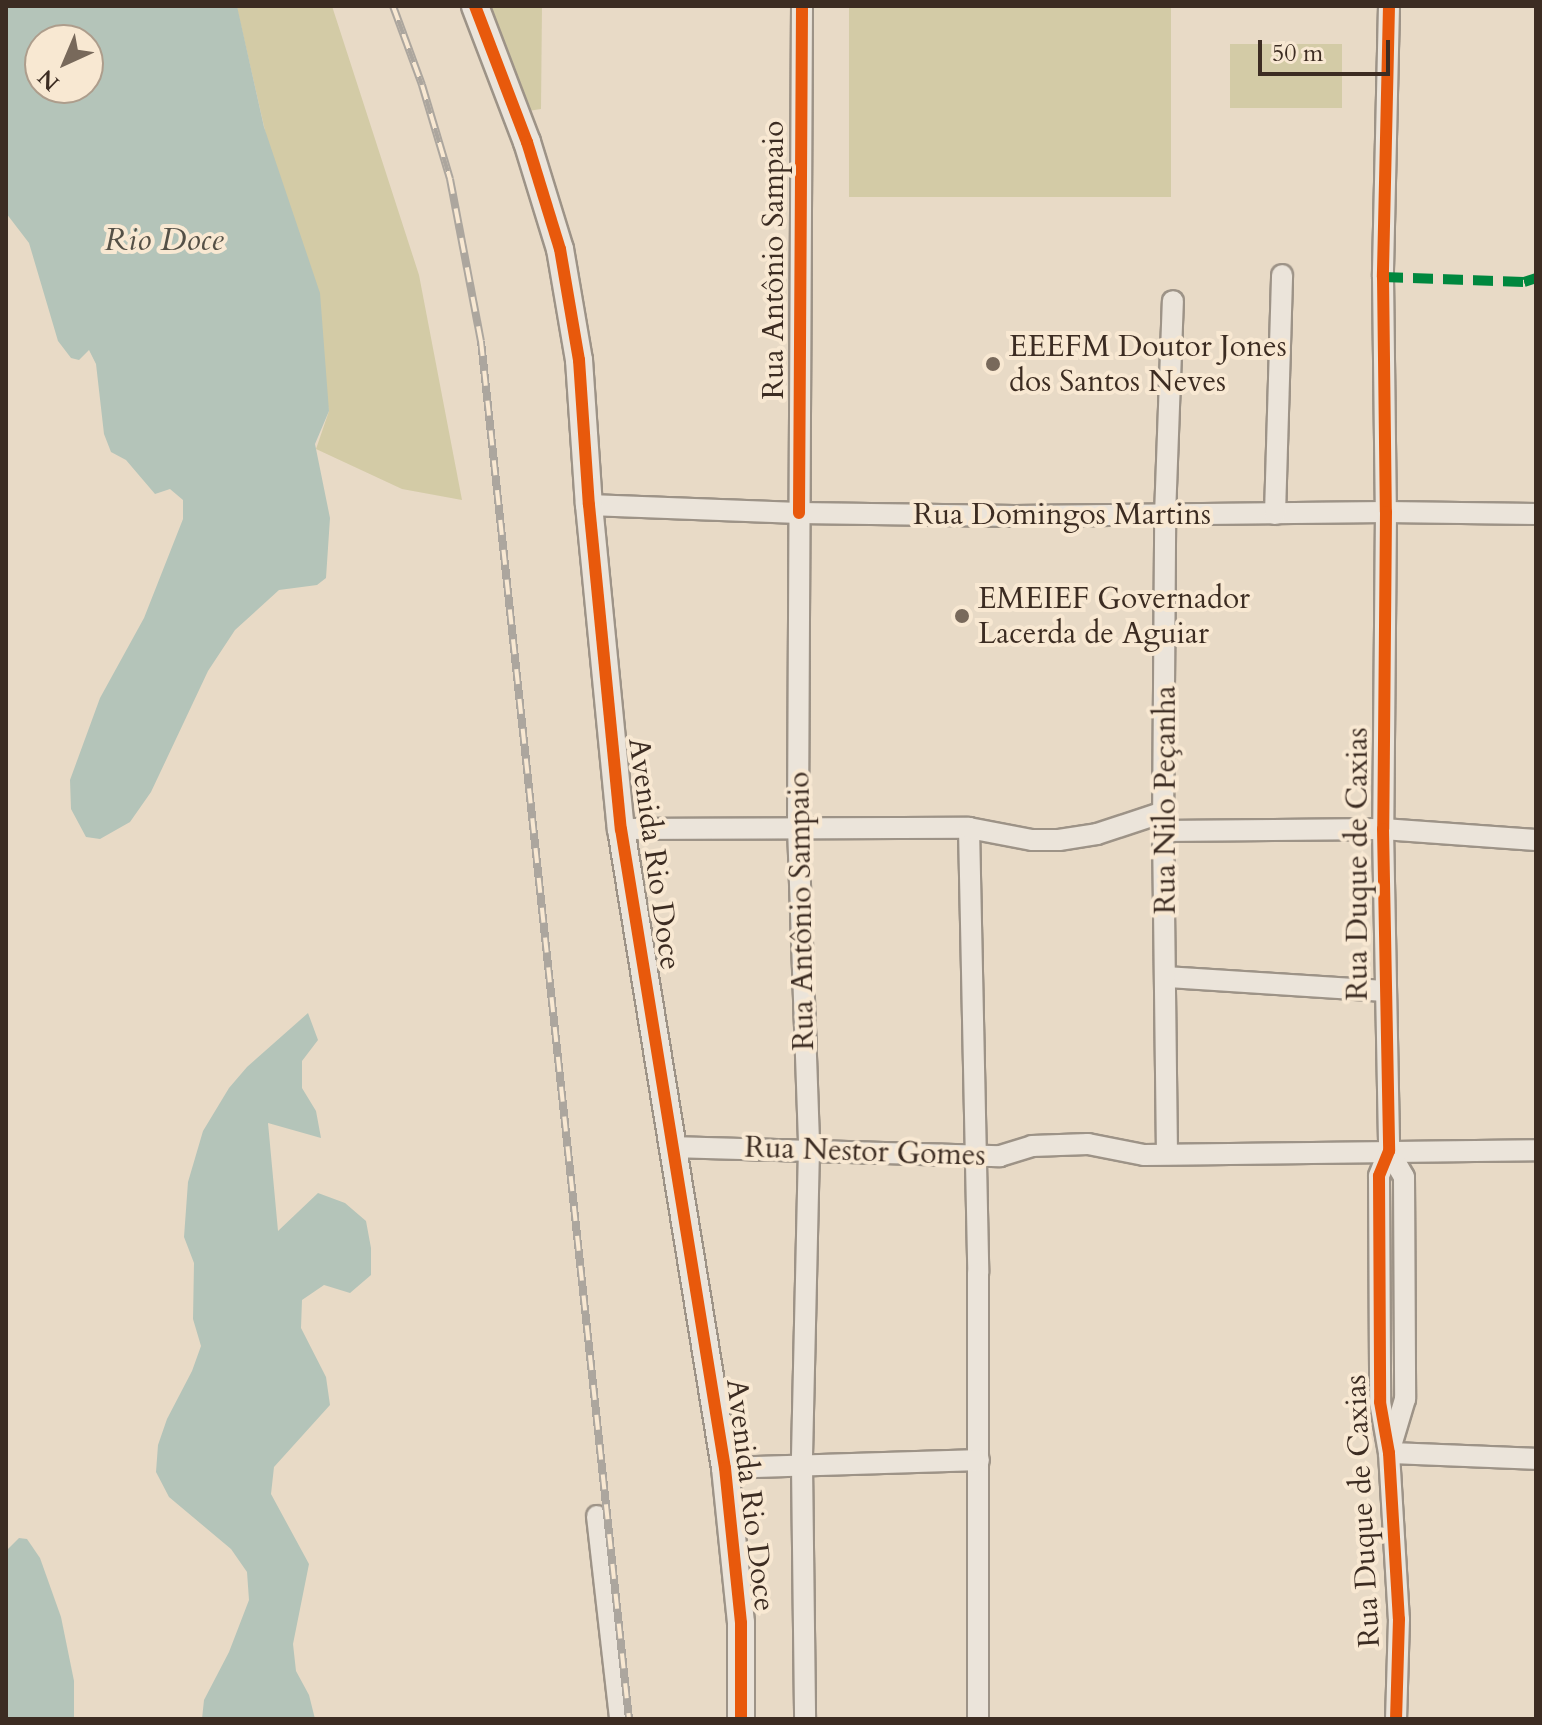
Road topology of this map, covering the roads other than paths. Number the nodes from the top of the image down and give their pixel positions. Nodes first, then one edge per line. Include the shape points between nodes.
1 (475, 6) edge
2 (802, 6) edge
3 (1389, 6) edge
4 (1282, 275) dead end
5 (1173, 301) dead end
6 (589, 505) junction
7 (1386, 512) junction
8 (799, 513) junction
9 (1275, 514) junction
10 (1536, 514) edge
11 (1165, 516) junction
12 (1163, 822) junction
13 (798, 827) junction
14 (969, 828) junction
15 (621, 829) junction
16 (1383, 829) junction
17 (1536, 840) edge
18 (1167, 977) junction
19 (1383, 991) junction
20 (670, 1147) junction
21 (809, 1148) junction
22 (1536, 1150) edge
23 (1389, 1151) junction
24 (1167, 1154) junction
25 (975, 1155) junction
26 (1389, 1453) junction
27 (1536, 1459) edge
28 (979, 1460) junction
29 (802, 1465) junction
30 (725, 1468) junction
31 (597, 1516) dead end
32 (620, 1719) edge
33 (741, 1719) edge
34 (805, 1719) edge
35 (978, 1719) edge
36 (1396, 1719) edge

1 - 6 street, Avenida Rio Doce via 560,249 579,360
2 - 8 street, Rua Antônio Sampaio
3 - 7 street, Rua Duque de Caxias via 1383,277
4 - 9 street
5 - 11 street, Rua Nilo Peçanha
6 - 8 street, Rua Domingos Martins
6 - 15 street, Avenida Rio Doce
7 - 9 street, Rua Domingos Martins
7 - 10 street, Rua Domingos Martins
7 - 16 street, Rua Duque de Caxias
8 - 11 street, Rua Domingos Martins
8 - 13 street, Rua Antônio Sampaio
9 - 11 street, Rua Domingos Martins
11 - 12 street, Rua Nilo Peçanha
12 - 14 street via 1059,840
12 - 16 street
12 - 18 street, Rua Nilo Peçanha
13 - 14 street
13 - 15 street
13 - 21 street, Rua Antônio Sampaio
14 - 25 street
15 - 20 street, Avenida Rio Doce
16 - 17 street
16 - 19 street, Rua Duque de Caxias
18 - 19 street
18 - 24 street, Rua Nilo Peçanha
19 - 23 street, Rua Duque de Caxias
20 - 21 street, Rua Nestor Gomes
20 - 30 street, Avenida Rio Doce
21 - 25 street, Rua Nestor Gomes
21 - 29 street, Rua Antônio Sampaio
22 - 23 street, Rua Nestor Gomes
23 - 24 street, Rua Nestor Gomes
23 - 26 street, Rua Duque de Caxias via 1404,1177 1405,1399
24 - 25 street, Rua Nestor Gomes via 1127,1153 1088,1144
25 - 28 street
26 - 27 street
26 - 36 street, Rua Duque de Caxias via 1399,1619
28 - 29 street
28 - 35 street
29 - 30 street
29 - 34 street, Rua Antônio Sampaio
30 - 33 street, Avenida Rio Doce via 741,1623
31 - 32 street

